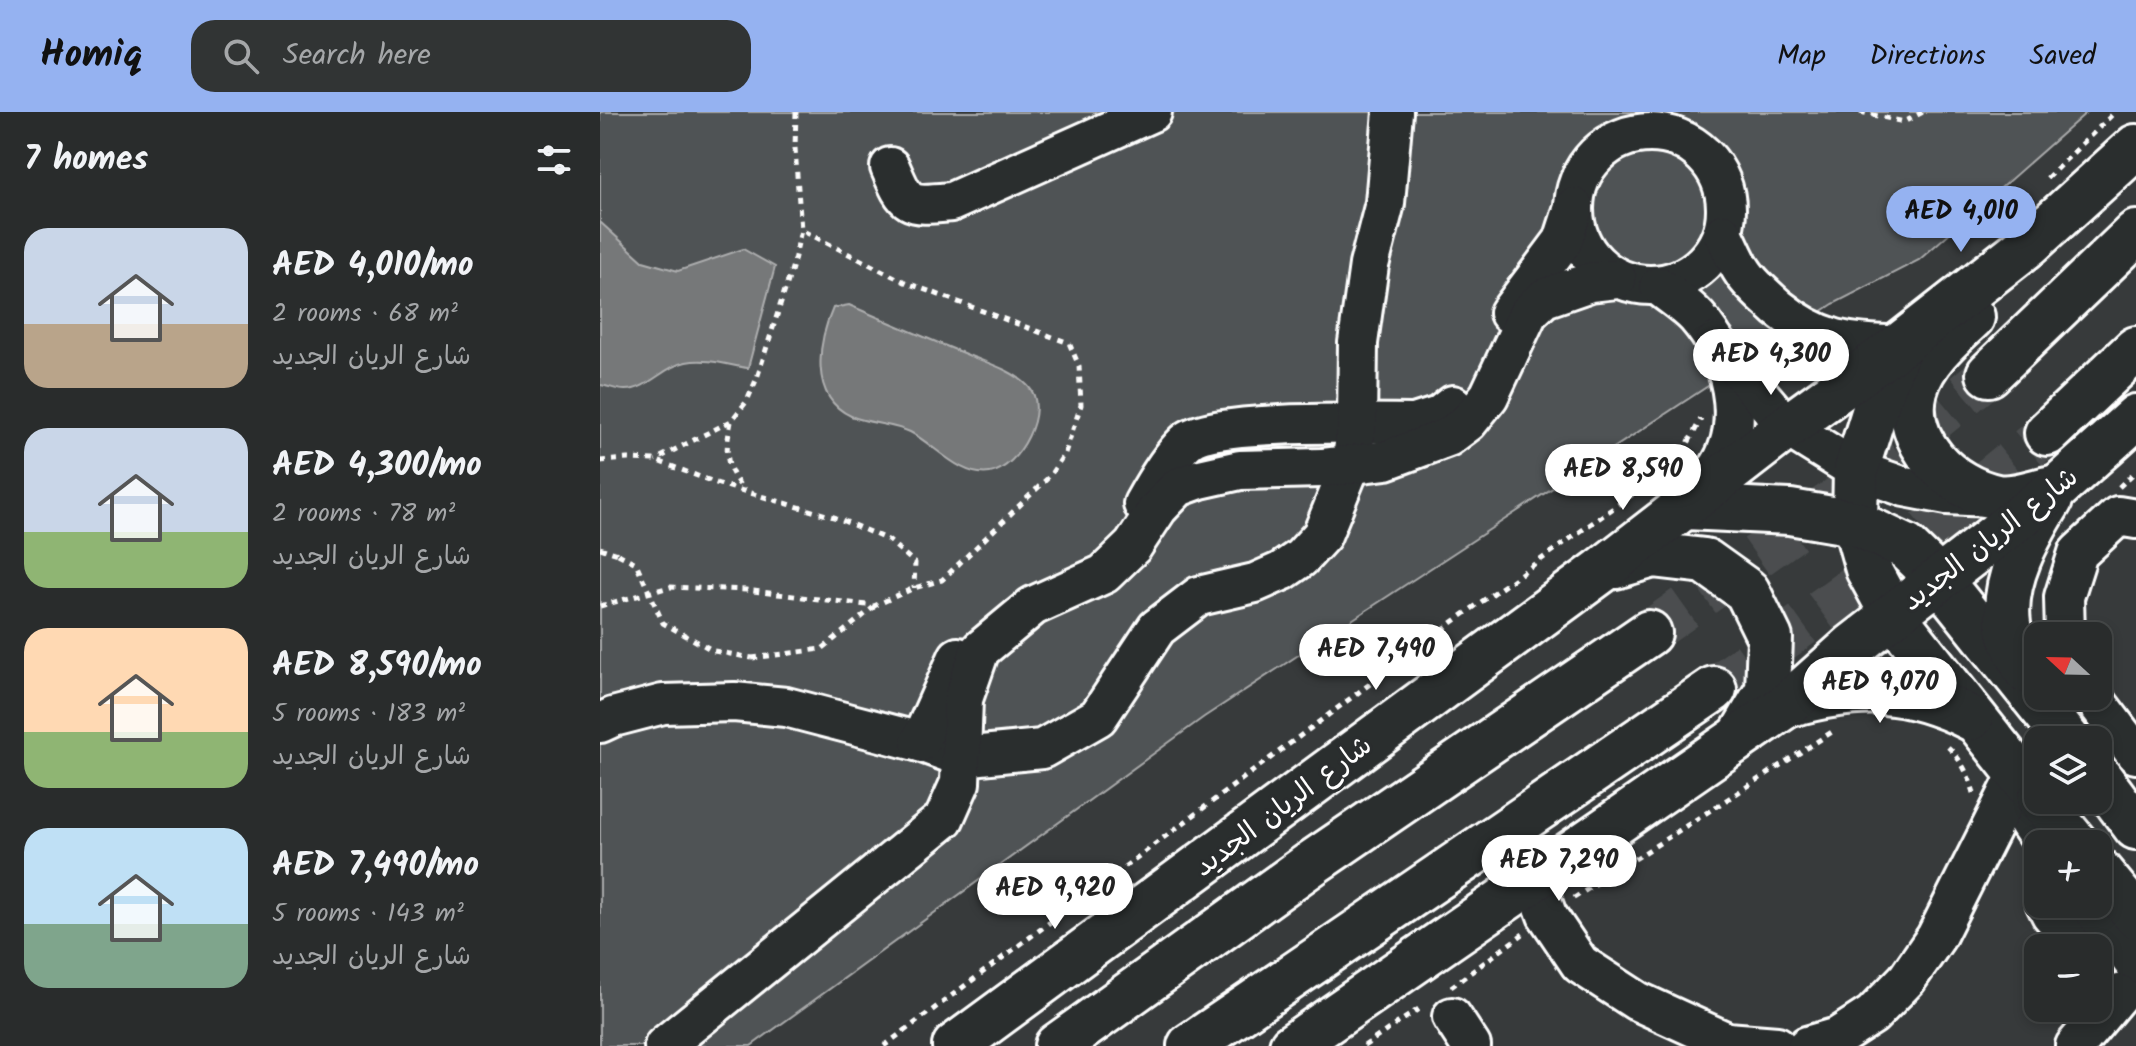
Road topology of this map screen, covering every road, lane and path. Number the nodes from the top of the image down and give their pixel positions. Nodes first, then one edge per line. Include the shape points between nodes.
1 (796, 112) edge
2 (1152, 112) edge
3 (1393, 112) edge
4 (1860, 112) edge
5 (1923, 112) edge
6 (2115, 112) edge
7 (2136, 147) edge
8 (890, 167) dead end
9 (2040, 184) dead end
10 (1574, 207) junction
11 (801, 230) junction
12 (1723, 233) junction
13 (2136, 233) edge
14 (2029, 244) junction
15 (1617, 279) junction
16 (1659, 286) junction
17 (1715, 342) junction
18 (1900, 345) junction
19 (2136, 349) edge
20 (1989, 374) tunnel mouth
21 (2136, 417) edge
22 (731, 421) junction
23 (1733, 421) junction
24 (1357, 425) junction
25 (1234, 427) junction
26 (1787, 427) junction
27 (2047, 433) tunnel mouth
28 (655, 460) junction
29 (600, 461) edge
30 (1351, 464) junction
31 (1240, 470) junction
32 (1856, 470) junction
33 (2057, 488) junction
34 (745, 491) junction
35 (1999, 498) junction
36 (1686, 507) junction
37 (2130, 510) edge
38 (1855, 523) junction
39 (600, 548) edge
40 (1601, 571) junction
41 (1938, 578) junction
42 (914, 588) junction
43 (600, 606) edge
44 (874, 606) junction
45 (1893, 615) junction
46 (2065, 622) edge
47 (1649, 633) tunnel mouth
48 (1714, 689) tunnel mouth
49 (1788, 704) junction
50 (2103, 710) edge
51 (600, 723) edge
52 (2057, 726) edge
53 (1837, 729) dead end
54 (1960, 732) junction
55 (1741, 736) junction
56 (920, 742) junction
57 (2136, 754) edge
58 (961, 757) junction
59 (2112, 795) edge
60 (2040, 815) edge
61 (1992, 825) junction
62 (2136, 827) edge
63 (2112, 887) edge
64 (1540, 897) junction
65 (2136, 916) edge
66 (2054, 918) edge
67 (2095, 918) edge
68 (2068, 934) edge
69 (2122, 986) edge
70 (1449, 1014) edge
71 (664, 1046) edge
72 (884, 1046) edge
73 (955, 1046) edge
74 (1057, 1046) edge
75 (1190, 1046) edge
76 (1292, 1046) edge
77 (1364, 1046) edge
78 (1777, 1046) edge
79 (1807, 1046) edge
80 (2075, 1046) edge

1 - 11 path
2 - 8 street via 951,202 910,201
3 - 24 street via 1385,203 1358,343
4 - 5 path via 1904,122
6 - 9 path
7 - 14 main road, شارع الريان الجديد
10 - 12 street via 1582,176 1602,150 1620,138 1664,133 1702,152 1716,169 1727,211
10 - 15 street via 1585,249
10 - 24 street via 1563,241 1507,317 1473,388 1439,416 1414,424
11 - 22 path via 757,378
11 - 42 path via 907,283 1069,343 1079,366 1081,405 1065,453 1049,477 942,580
12 - 16 street via 1699,269
12 - 18 street via 1743,272 1795,321 1822,337
13 - 20 main road
14 - 18 main road, شارع الريان الجديد
14 - 35 main road via 2015,276 1935,353 1915,391 1921,442 1936,464 1961,484
15 - 16 street
15 - 30 street via 1544,298 1528,313 1489,396 1448,437 1386,460
16 - 17 street via 1696,316
17 - 23 street via 1730,380
17 - 26 street
18 - 26 main road, شارع الريان الجديد
18 - 32 main road
19 - 27 main road, شارع الريان الجديد
21 - 33 main road, شارع الريان الجديد
22 - 28 path
22 - 34 path via 725,449 732,477
23 - 36 street via 1720,465
23 - 72 path via 1701,419 1678,462 1453,622
24 - 25 street
24 - 30 street
25 - 31 street
25 - 56 street via 1186,441 1114,547 1069,577 1010,600 972,629 962,641
26 - 32 street
26 - 36 main road, شارع الريان الجديد
28 - 29 path
28 - 34 path
30 - 31 street
30 - 58 street via 1322,535 1301,558 1255,583 1199,596 1157,628 1098,717 1042,749
31 - 58 street via 1178,487 1104,574 1033,606 980,650 963,699
32 - 35 street via 1905,487
32 - 38 main road
33 - 35 main road
33 - 41 main road, شارع الريان الجديد
33 - 52 main road via 2023,549 2009,595 2008,622
34 - 42 path via 837,518 888,540 915,563
36 - 38 main road via 1790,512
36 - 40 main road, شارع الريان الجديد
37 - 46 street via 2078,553 2064,597
38 - 41 main road via 1906,547
38 - 45 main road via 1868,569
39 - 44 path, bridge via 636,563 663,623 714,651 752,658 822,649
40 - 55 main road via 1653,555 1705,561 1747,591 1770,638 1768,690
40 - 73 main road, شارع الريان الجديد
41 - 45 main road, شارع الريان الجديد
41 - 52 main road
42 - 44 path
43 - 44 path via 670,587 746,590
45 - 49 main road, شارع الريان الجديد
45 - 54 main road
47 - 74 main road via 1315,861
48 - 75 main road
49 - 54 main road via 1829,694 1904,693 1941,703
49 - 55 main road, شارع الريان الجديد
50 - 57 street
51 - 56 street via 663,704 734,702 786,707
53 - 64 path
54 - 60 main road
54 - 61 path via 1954,753
55 - 64 main road, شارع الريان الجديد
56 - 58 street
58 - 71 street via 960,783 944,819
59 - 62 main road
60 - 61 street
61 - 79 street via 1936,937 1907,979 1872,1015 1838,1037
63 - 65 main road
64 - 70 path
64 - 76 main road, شارع الريان الجديد
64 - 78 street via 1580,964 1637,1001 1727,1042
66 - 68 street
67 - 69 street
69 - 80 street
70 - 77 path

